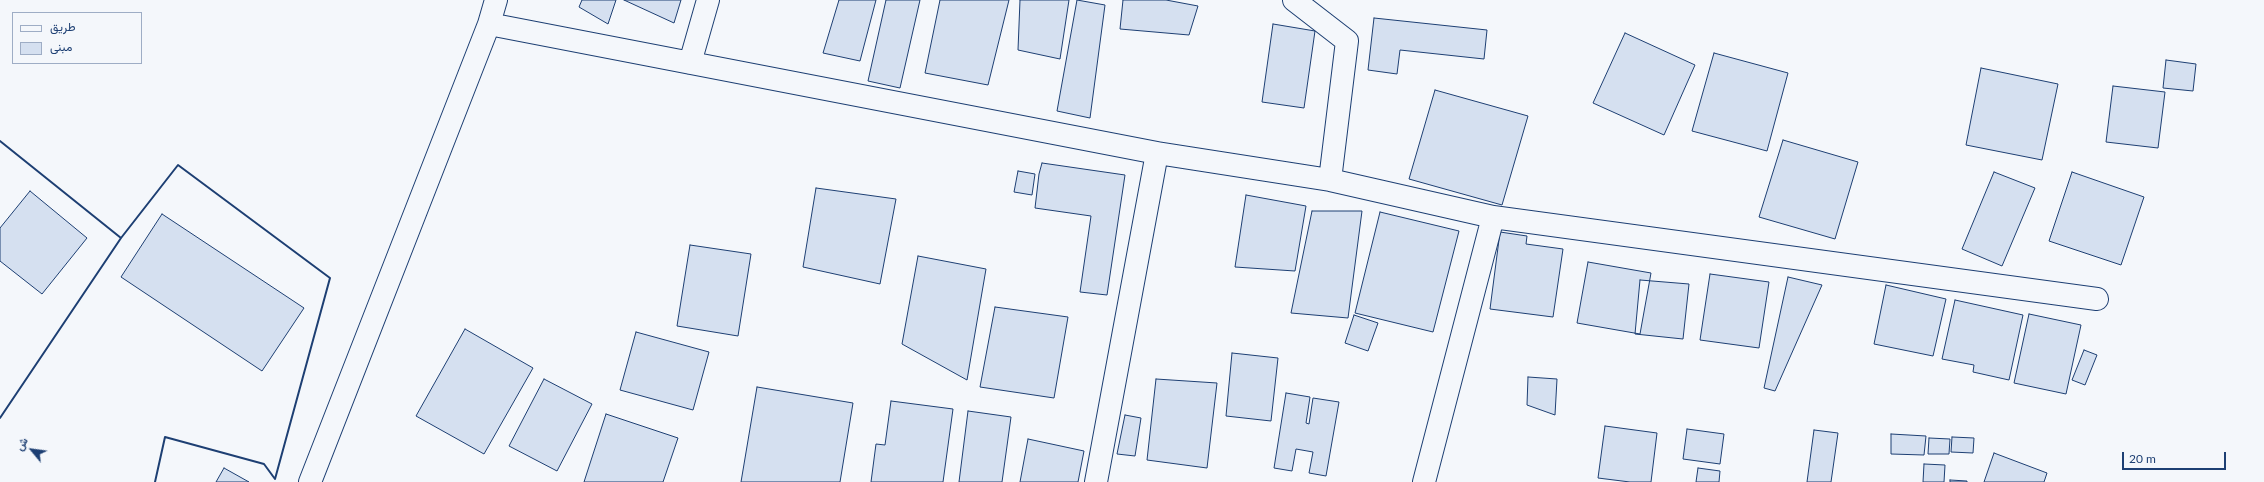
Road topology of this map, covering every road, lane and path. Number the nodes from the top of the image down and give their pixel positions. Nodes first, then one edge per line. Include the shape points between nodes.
1 (496, 0) edge
2 (708, 0) edge
3 (1294, 0) edge
4 (490, 24) junction
5 (690, 63) junction
6 (1157, 153) junction
7 (1330, 180) junction
8 (1493, 217) junction
9 (2097, 299) dead end
10 (310, 482) edge
11 (1096, 482) edge
12 (1424, 482) edge

1 - 4 street
2 - 5 street
3 - 7 street via 1347,41
4 - 5 street
4 - 10 street
5 - 6 street
6 - 7 street
6 - 11 street
7 - 8 street
8 - 9 street
8 - 12 street

